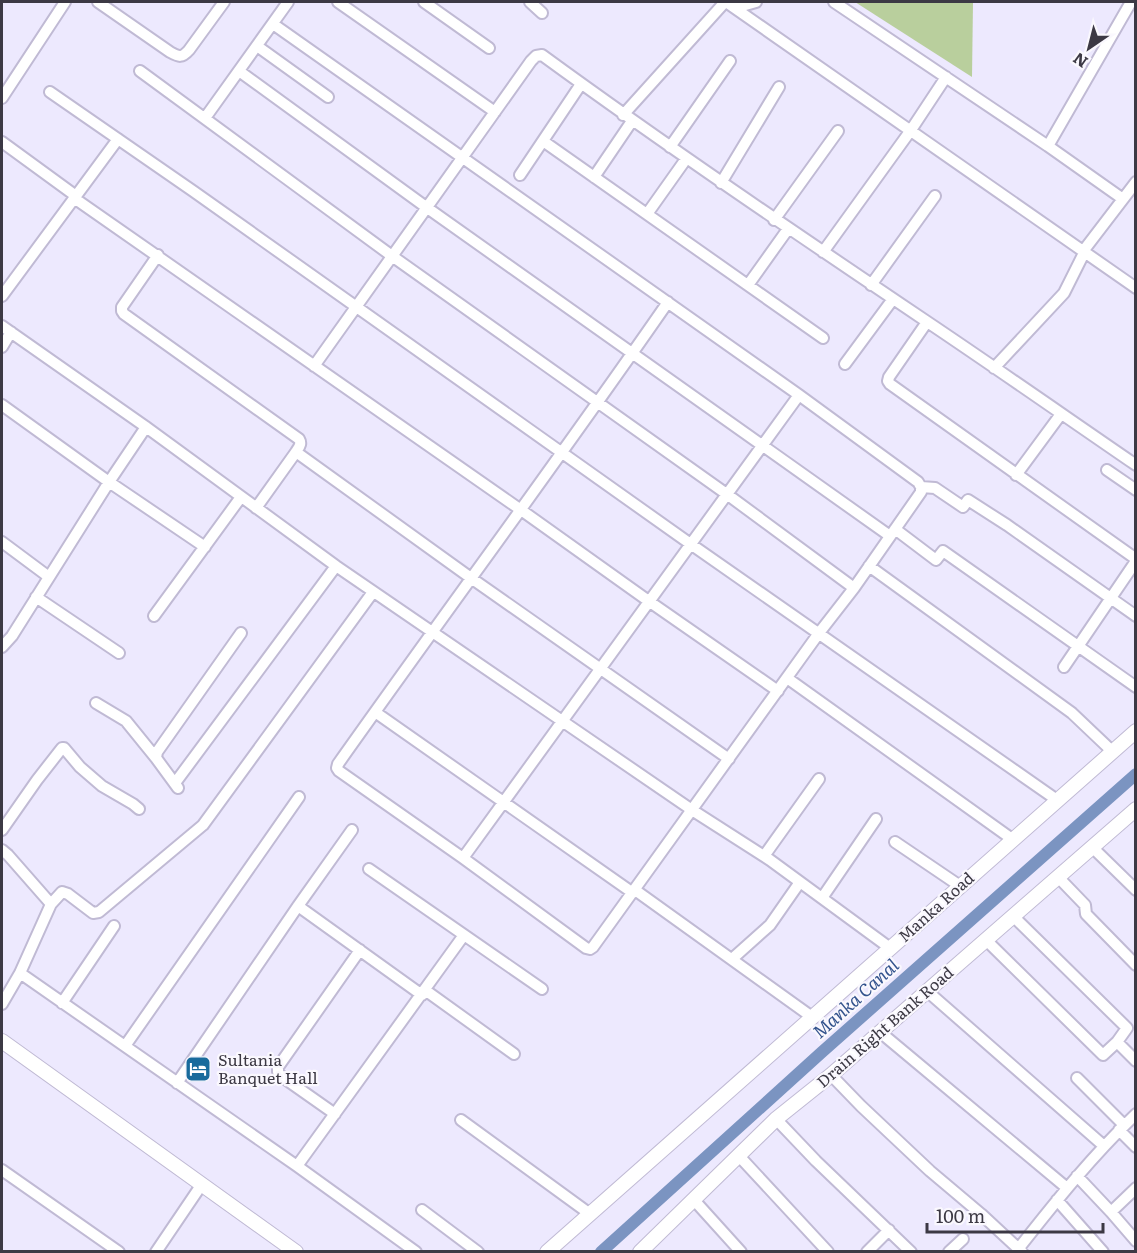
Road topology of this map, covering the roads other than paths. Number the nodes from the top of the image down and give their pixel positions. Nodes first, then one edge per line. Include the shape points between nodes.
1 (65, 2) edge
2 (98, 2) edge
3 (224, 2) edge
4 (288, 2) edge
5 (338, 2) edge
6 (424, 2) edge
7 (530, 2) edge
8 (756, 2) edge
9 (834, 2) edge
10 (1131, 2) edge
11 (729, 4) edge
12 (542, 14) dead end
13 (273, 24) junction
14 (257, 46) junction
15 (489, 48) dead end
16 (730, 61) dead end
17 (140, 71) dead end
18 (239, 71) junction
19 (946, 77) junction
20 (581, 84) junction
21 (780, 87) dead end
22 (50, 92) dead end
23 (2, 98) edge
24 (328, 98) dead end
25 (495, 112) junction
26 (205, 118) junction
27 (628, 118) junction
28 (911, 130) junction
29 (838, 131) dead end
30 (118, 139) junction
31 (543, 141) junction
32 (2, 142) edge
33 (1048, 146) junction
34 (670, 147) junction
35 (462, 158) junction
36 (686, 159) junction
37 (520, 175) dead end
38 (594, 177) junction
39 (1136, 182) edge
40 (721, 183) junction
41 (935, 196) dead end
42 (75, 197) junction
43 (1123, 199) junction
44 (426, 207) junction
45 (647, 214) junction
46 (774, 220) junction
47 (788, 229) junction
48 (1085, 251) junction
49 (823, 252) junction
50 (158, 255) junction
51 (392, 256) junction
52 (748, 285) junction
53 (871, 285) junction
54 (1136, 288) edge
55 (2, 296) edge
56 (893, 299) junction
57 (668, 303) junction
58 (356, 307) junction
59 (927, 322) junction
60 (2, 326) edge
61 (11, 332) junction
62 (823, 338) dead end
63 (2, 347) edge
64 (632, 354) junction
65 (845, 364) dead end
66 (314, 366) junction
67 (994, 368) junction
68 (799, 395) junction
69 (597, 402) junction
70 (2, 405) edge
71 (1061, 414) junction
72 (146, 427) junction
73 (763, 447) junction
74 (296, 452) junction
75 (562, 453) junction
76 (1135, 462) edge
77 (1107, 470) dead end
78 (1016, 475) junction
79 (109, 482) junction
80 (921, 487) junction
81 (1136, 490) edge
82 (728, 495) junction
83 (242, 497) junction
84 (256, 508) junction
85 (521, 510) junction
86 (892, 533) junction
87 (2, 542) edge
88 (692, 545) junction
89 (205, 547) junction
90 (1136, 560) edge
91 (336, 566) junction
92 (869, 566) junction
93 (49, 577) junction
94 (471, 578) junction
95 (854, 588) junction
96 (373, 592) junction
97 (36, 597) junction
98 (1110, 598) junction
99 (650, 602) junction
100 (154, 616) dead end
101 (1136, 616) edge
102 (2, 629) edge
103 (431, 632) junction
104 (241, 633) dead end
105 (819, 633) junction
106 (12, 636) junction
107 (1078, 646) junction
108 (2, 647) edge
109 (119, 653) dead end
110 (1064, 667) dead end
111 (600, 669) junction
112 (787, 678) junction
113 (1136, 687) edge
114 (778, 691) junction
115 (96, 703) dead end
116 (375, 711) junction
117 (563, 720) junction
118 (1136, 731) edge
119 (1112, 752) junction
120 (156, 758) junction
121 (729, 759) junction
122 (819, 779) dead end
123 (299, 797) dead end
124 (1057, 800) junction
125 (504, 802) junction
126 (139, 809) dead end
127 (1136, 809) edge
128 (692, 810) junction
129 (876, 819) dead end
130 (2, 830) edge
131 (352, 830) dead end
132 (1012, 839) junction
133 (895, 842) dead end
134 (1092, 847) junction
135 (2, 850) edge
136 (764, 856) junction
137 (463, 858) junction
138 (369, 869) dead end
139 (1058, 877) junction
140 (800, 882) junction
141 (960, 886) junction
142 (1136, 890) edge
143 (634, 892) junction
144 (822, 898) junction
145 (51, 904) junction
146 (298, 906) junction
147 (1013, 916) junction
148 (114, 926) dead end
149 (464, 935) junction
150 (986, 939) junction
151 (890, 948) junction
152 (360, 950) junction
153 (732, 960) junction
154 (1136, 965) edge
155 (20, 973) junction
156 (542, 989) dead end
157 (927, 991) junction
158 (423, 993) junction
159 (62, 1003) junction
160 (2, 1004) edge
161 (812, 1017) junction
162 (880, 1032) junction
163 (1117, 1042) junction
164 (2, 1044) edge
165 (125, 1046) junction
166 (514, 1054) dead end
167 (1136, 1061) edge
168 (831, 1075) junction
169 (1077, 1078) dead end
170 (177, 1083) junction
171 (335, 1114) junction
172 (1136, 1114) edge
173 (776, 1119) junction
174 (461, 1120) dead end
175 (1121, 1127) junction
176 (1104, 1146) junction
177 (1136, 1147) edge
178 (739, 1156) junction
179 (297, 1166) junction
180 (2, 1170) edge
181 (1077, 1176) junction
182 (202, 1184) junction
183 (1067, 1188) junction
184 (1136, 1188) edge
185 (693, 1200) junction
186 (1057, 1200) junction
187 (422, 1210) dead end
188 (1111, 1212) junction
189 (590, 1214) junction
190 (889, 1230) junction
191 (963, 1239) dead end
192 (1136, 1241) edge
193 (1020, 1250) edge
194 (119, 1251) edge
195 (156, 1251) edge
196 (296, 1251) edge
197 (416, 1251) edge
198 (477, 1251) edge
199 (547, 1251) edge
200 (642, 1251) edge
201 (741, 1251) edge
202 (828, 1251) edge
203 (867, 1251) edge
204 (910, 1251) edge
205 (949, 1251) edge
206 (1104, 1251) edge

1 - 23 street
2 - 3 street via 178,57 184,56
4 - 13 street
5 - 25 street
6 - 15 street
7 - 12 street
8 - 11 street
9 - 19 street
10 - 33 street
11 - 27 street
11 - 28 street
13 - 14 street
13 - 35 street
14 - 18 street
14 - 24 street
16 - 34 street
17 - 26 street
18 - 26 street
18 - 44 street
19 - 28 street
19 - 33 street
20 - 25 street via 542,55 536,56
20 - 27 street
20 - 31 street
21 - 40 street
22 - 30 street
25 - 35 street
26 - 51 street
27 - 34 street
27 - 38 street
28 - 48 street
28 - 49 street
29 - 46 street
30 - 42 street
30 - 58 street
31 - 37 street
31 - 38 street
32 - 42 street
33 - 43 street
34 - 36 street
35 - 44 street
35 - 57 street
36 - 40 street
36 - 45 street
38 - 45 street
39 - 43 street
40 - 46 street
41 - 53 street
42 - 50 street
42 - 55 street
43 - 48 street
44 - 51 street
44 - 64 street
45 - 52 street
46 - 47 street
47 - 49 street
47 - 52 street
48 - 54 street
48 - 67 street via 1064,293
49 - 53 street
50 - 66 street
50 - 74 street via 122,307 124,314 299,439
51 - 58 street
51 - 69 street
52 - 62 street
53 - 56 street
56 - 59 street
56 - 65 street
57 - 64 street
57 - 68 street
58 - 66 street
58 - 75 street
59 - 67 street
59 - 78 street via 888,381
60 - 61 street
61 - 63 street
61 - 72 street
64 - 69 street
64 - 73 street
66 - 85 street
67 - 71 street
68 - 73 street
68 - 80 street
69 - 75 street
69 - 82 street
70 - 79 street
71 - 76 street
71 - 78 street
72 - 79 street
72 - 83 street
73 - 82 street
73 - 86 street
74 - 84 street
74 - 94 street
75 - 85 street
75 - 88 street
77 - 81 street
78 - 90 street
79 - 89 street
79 - 93 street
80 - 86 street
80 - 98 street via 935,488 963,507 968,500
82 - 88 street
82 - 95 street
83 - 84 street
83 - 89 street
84 - 91 street
85 - 94 street
85 - 99 street
86 - 92 street
86 - 107 street via 936,560 943,551
87 - 93 street
88 - 99 street
88 - 105 street
89 - 100 street
90 - 98 street
91 - 96 street
91 - 120 street via 177,786
92 - 95 street
92 - 119 street via 1072,713
93 - 97 street
94 - 103 street
94 - 111 street
95 - 105 street
96 - 103 street
96 - 145 street via 203,825 99,912 93,913 62,892
97 - 106 street
97 - 109 street
98 - 101 street
98 - 107 street
99 - 111 street
99 - 114 street
102 - 106 street
103 - 116 street
103 - 117 street
104 - 120 street
105 - 112 street
105 - 124 street
106 - 108 street
107 - 110 street
107 - 113 street
111 - 117 street
111 - 121 street
112 - 114 street
112 - 132 street
114 - 121 street
115 - 120 street via 126,721
116 - 125 street
116 - 137 street via 338,764 339,771
117 - 125 street
117 - 128 street
118 - 119 street, Manka Road
119 - 124 street, Manka Road
121 - 128 street
122 - 136 street
123 - 165 street
124 - 132 street, Manka Road
125 - 137 street
125 - 143 street
126 - 130 street via 102,786 62,748
127 - 134 street, Drain Right Bank Road
128 - 136 street
128 - 143 street
129 - 144 street
131 - 146 street
132 - 141 street, Manka Road
133 - 141 street
134 - 139 street, Drain Right Bank Road
134 - 142 street
135 - 145 street
136 - 140 street
137 - 143 street via 590,949
138 - 149 street
139 - 147 street, Drain Right Bank Road
139 - 154 street via 1085,905 1086,915
140 - 144 street
140 - 153 street via 770,925
141 - 151 street, Manka Road
143 - 153 street
144 - 151 street
145 - 155 street
146 - 152 street
146 - 170 street
147 - 150 street, Drain Right Bank Road
147 - 163 street via 1128,1028
148 - 159 street
149 - 156 street
149 - 158 street
150 - 157 street, Drain Right Bank Road
150 - 163 street via 1103,1055
151 - 161 street, Manka Road
152 - 158 street
152 - 171 street via 278,1067 281,1076
153 - 161 street
155 - 159 street
155 - 160 street
157 - 162 street, Drain Right Bank Road
157 - 176 street
158 - 166 street
158 - 171 street
159 - 165 street
161 - 189 street, Manka Road
162 - 168 street, Drain Right Bank Road
162 - 183 street
163 - 167 street
164 - 182 street
165 - 170 street
168 - 173 street, Drain Right Bank Road
168 - 193 street via 930,1171
169 - 175 street
170 - 179 street
171 - 179 street
172 - 175 street
173 - 178 street, Drain Right Bank Road
173 - 190 street
174 - 189 street
175 - 176 street
175 - 177 street
176 - 181 street
178 - 185 street, Drain Right Bank Road
178 - 202 street
179 - 197 street
180 - 194 street
181 - 183 street
181 - 188 street
182 - 195 street
182 - 196 street
183 - 186 street
184 - 188 street
185 - 200 street, Drain Right Bank Road
185 - 201 street
186 - 193 street
186 - 206 street
187 - 198 street
188 - 192 street
189 - 199 street, Manka Road
190 - 203 street
190 - 204 street
191 - 205 street

